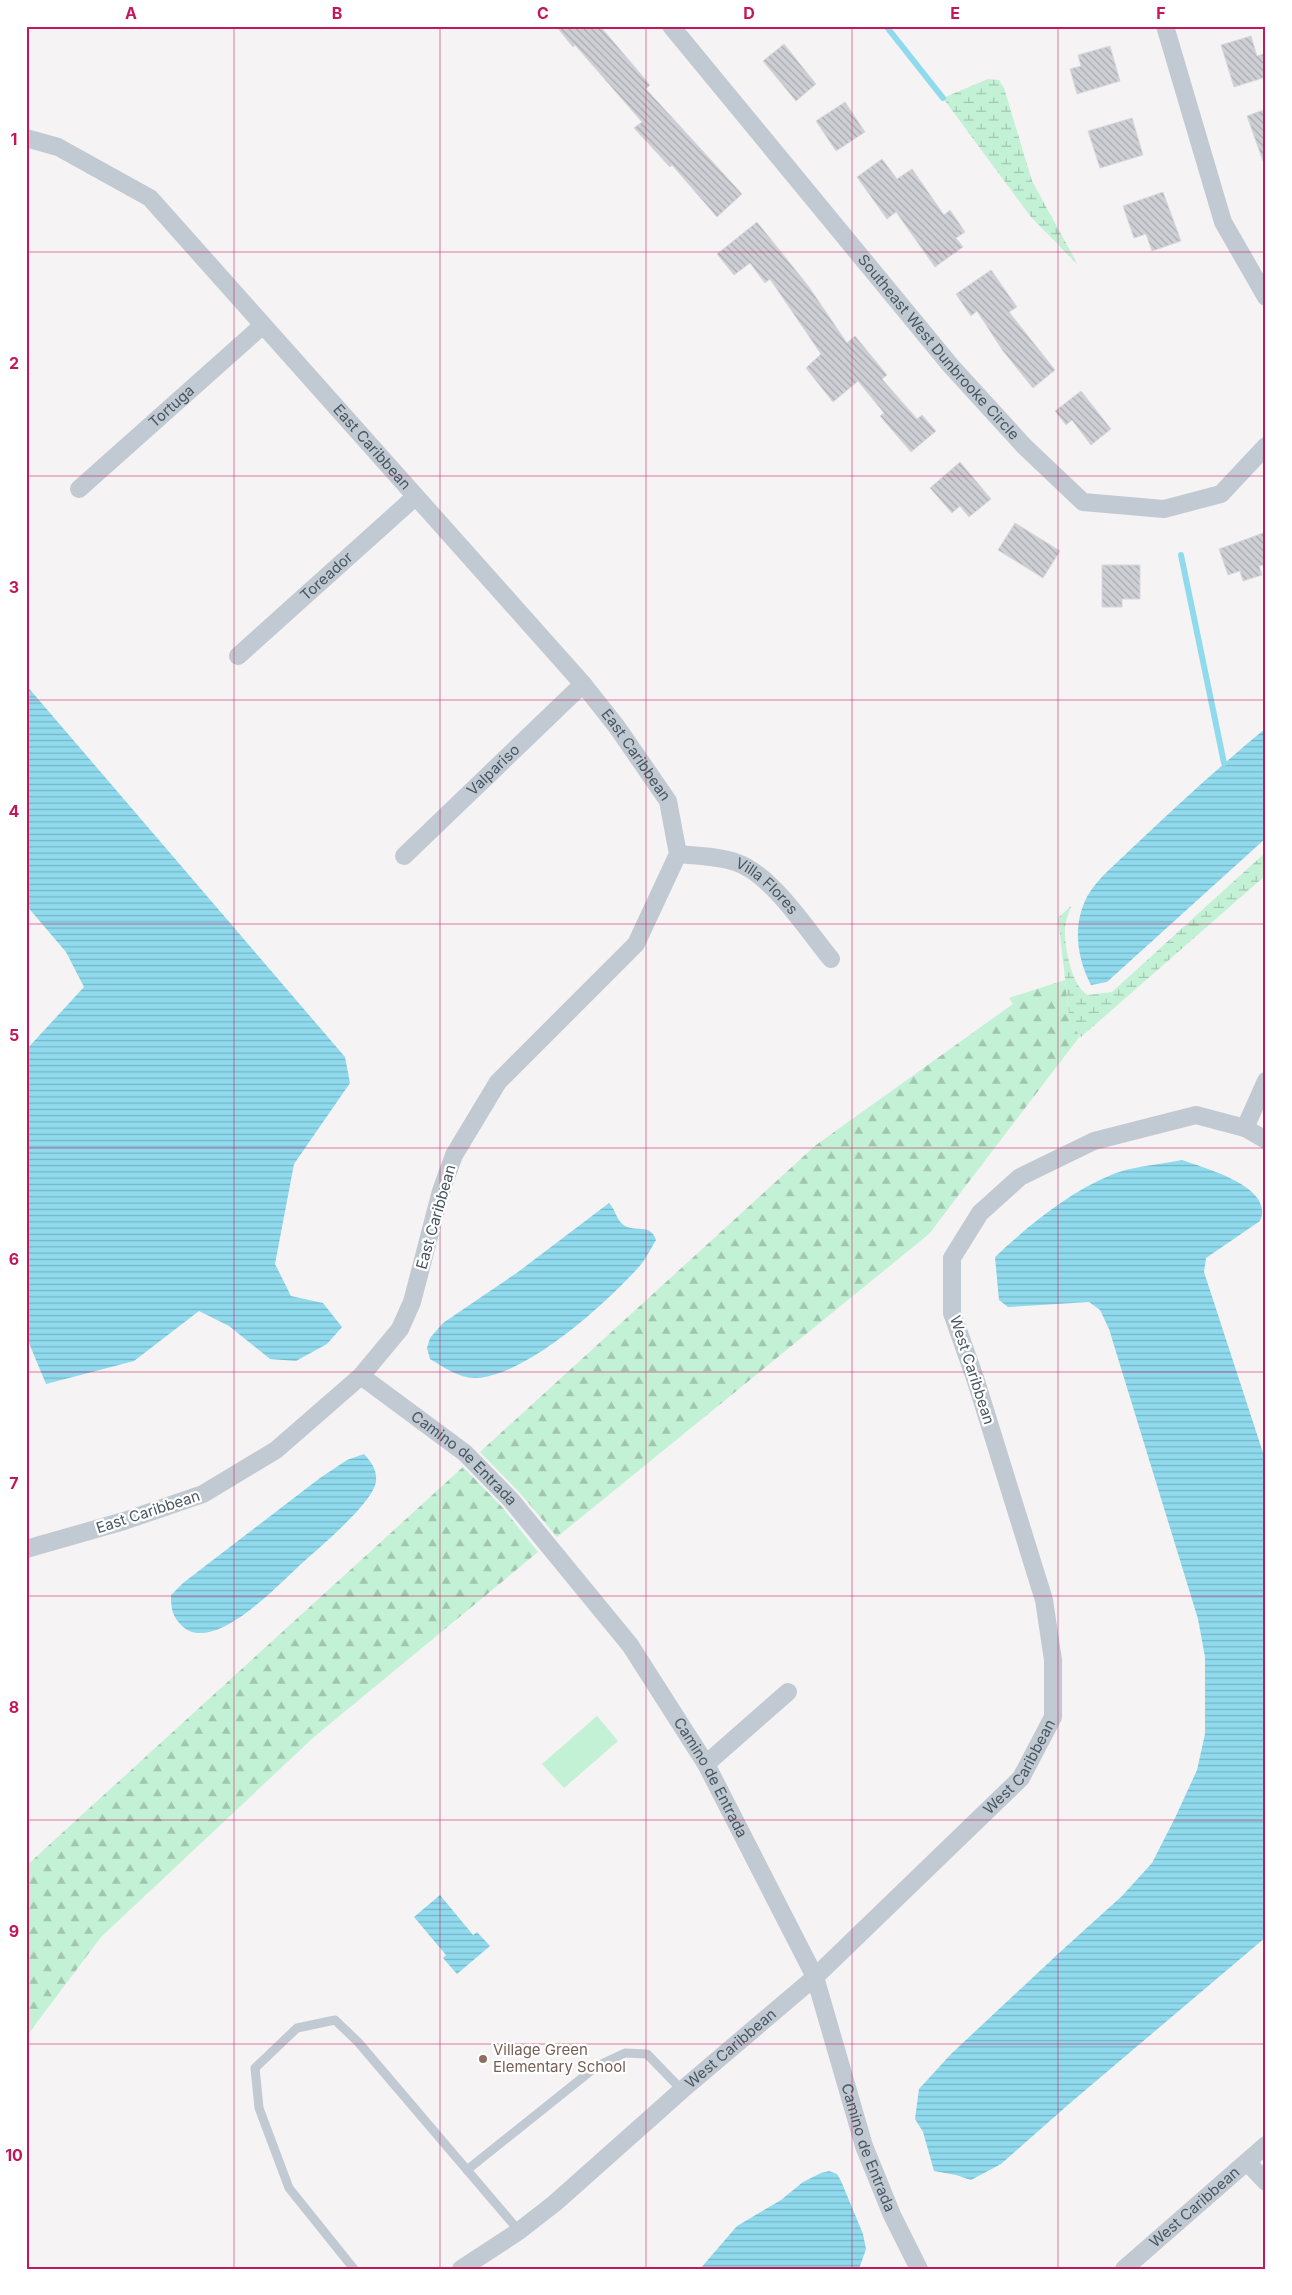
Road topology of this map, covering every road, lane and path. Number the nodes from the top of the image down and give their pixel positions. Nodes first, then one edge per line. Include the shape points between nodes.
1 (671, 26) edge
2 (1165, 26) edge
3 (26, 138) edge
4 (1266, 296) edge
5 (262, 325) junction
6 (1266, 446) edge
7 (80, 488) dead end
8 (415, 497) junction
9 (238, 656) dead end
10 (583, 684) junction
11 (678, 854) junction
12 (404, 856) dead end
13 (831, 959) dead end
14 (1266, 1081) edge
15 (1245, 1128) junction
16 (1266, 1140) edge
17 (362, 1376) junction
18 (26, 1549) edge
19 (788, 1692) dead end
20 (706, 1764) junction
21 (816, 1977) junction
22 (682, 2090) junction
23 (1266, 2145) edge
24 (1247, 2162) junction
25 (468, 2170) junction
26 (1266, 2182) edge
27 (519, 2231) junction
28 (354, 2269) edge
29 (461, 2269) edge
30 (919, 2269) edge
31 (1124, 2269) edge

1 - 6 street, Southeast West Dunbrooke Circle via 951,366 1024,446 1083,502 1164,509 1220,494
2 - 4 street via 1223,222
3 - 5 street, East Caribbean via 58,147 150,198
5 - 7 street, Tortuga
5 - 8 street, East Caribbean
8 - 9 street, Toreador
8 - 10 street, East Caribbean
10 - 11 street, East Caribbean via 668,801
10 - 12 street, Valpariso
11 - 13 street, Villa Flores via 735,861 757,872
11 - 17 street, East Caribbean via 636,944 498,1082 454,1155 441,1191 412,1302 400,1329
14 - 15 street
15 - 16 street, West Caribbean
15 - 21 street, West Caribbean via 1196,1115 1094,1141 1020,1177 980,1212 952,1258 952,1313 1044,1600 1054,1660 1053,1717 1021,1778
17 - 18 street, East Caribbean via 276,1450 203,1494
17 - 20 street, Camino de Entrada via 465,1453 511,1500 630,1645
19 - 20 street
20 - 21 street, Camino de Entrada
21 - 22 street, West Caribbean
21 - 30 street, Camino de Entrada via 864,2146 892,2215
22 - 25 lane via 647,2054 625,2053 597,2066
22 - 27 street, West Caribbean
23 - 24 street, West Caribbean
24 - 26 street
24 - 31 street, West Caribbean
25 - 27 lane
25 - 28 lane via 336,2020 297,2028 255,2068 259,2108 289,2188
27 - 29 street, West Caribbean

